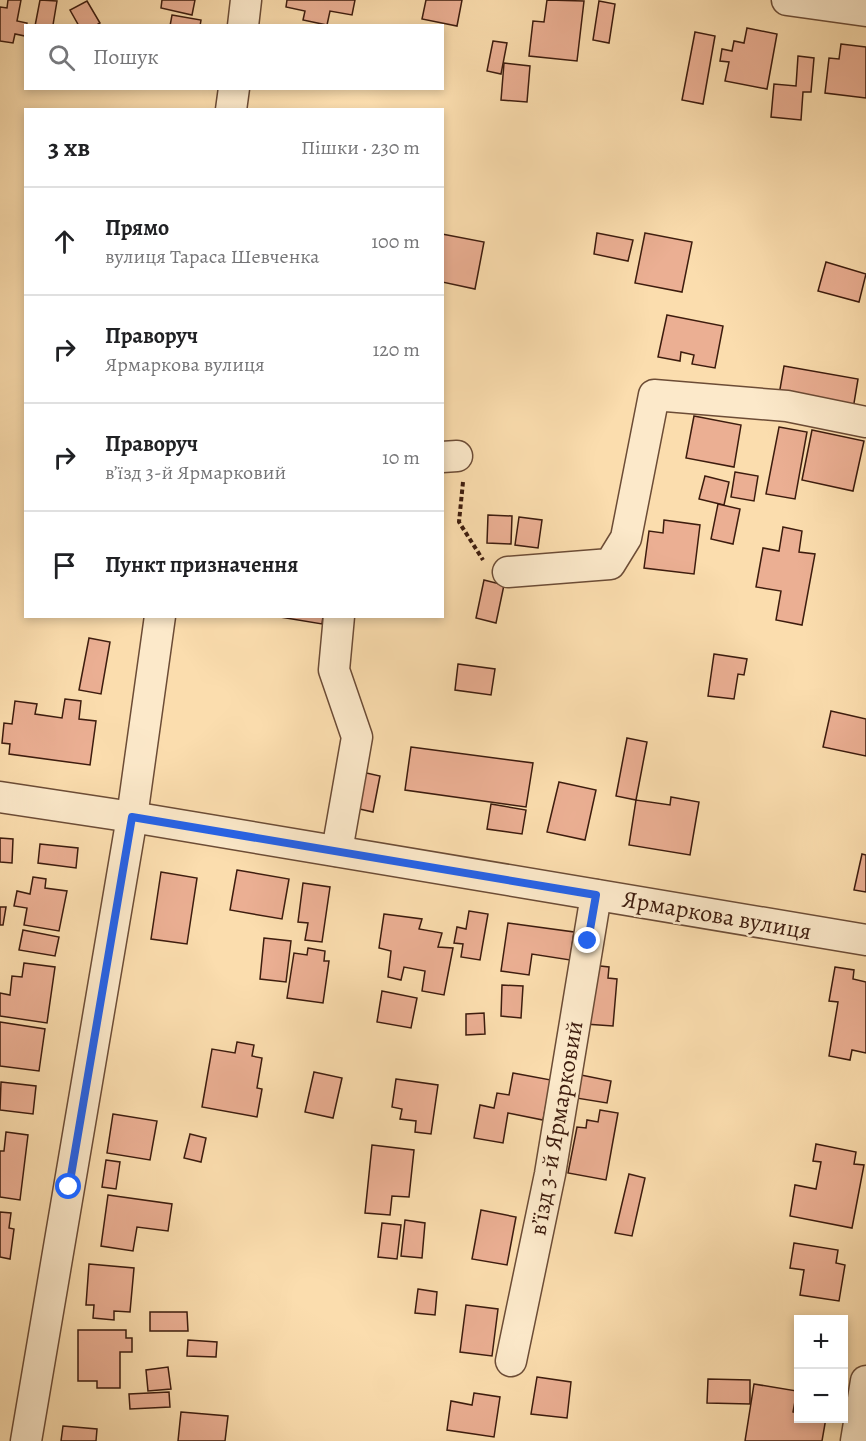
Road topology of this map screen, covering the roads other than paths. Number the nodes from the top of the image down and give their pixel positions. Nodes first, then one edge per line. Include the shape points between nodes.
1 (246, 0) edge
2 (787, 0) edge
3 (866, 11) edge
4 (243, 24) edge
5 (234, 90) edge
6 (231, 108) edge
7 (866, 422) edge
8 (508, 572) road end
9 (160, 618) edge
10 (339, 618) edge
11 (0, 797) edge
12 (132, 817) junction
13 (337, 851) junction
14 (596, 895) junction
15 (866, 940) edge
16 (511, 1361) dead end
17 (866, 1381) edge
18 (26, 1441) edge
19 (856, 1441) edge

1 - 4 street
2 - 3 street
5 - 6 street
7 - 8 street via 787,406 654,395 626,538 610,564
9 - 12 street
10 - 13 street via 334,670 357,737
11 - 12 street, Ярмаркова вулиця
12 - 13 street, Ярмаркова вулиця
12 - 18 street
13 - 14 street, Ярмаркова вулиця
14 - 15 street, Ярмаркова вулиця
14 - 16 street, в’їзд 3-й Ярмарковий via 550,1174
17 - 19 street

